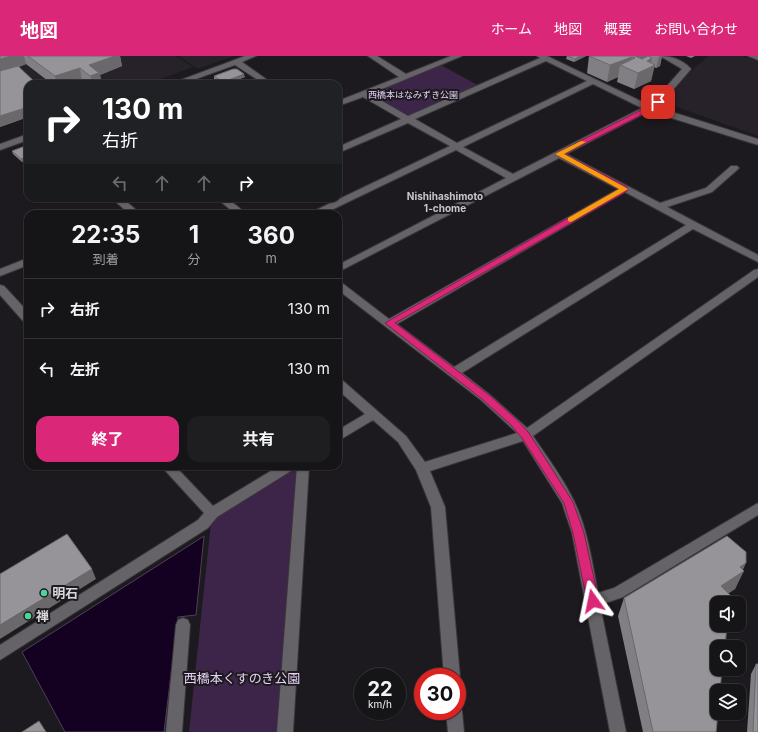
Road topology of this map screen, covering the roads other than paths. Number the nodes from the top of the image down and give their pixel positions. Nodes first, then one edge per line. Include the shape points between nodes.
1 (252, 56) edge
2 (372, 56) edge
3 (664, 56) edge
4 (752, 56) edge
5 (454, 57) edge
6 (543, 57) edge
7 (758, 58) edge
8 (236, 62) junction
9 (405, 77) junction
10 (185, 80) edge
11 (263, 80) edge
12 (592, 82) junction
13 (364, 94) junction
14 (342, 102) edge
15 (649, 108) junction
16 (409, 119) junction
17 (24, 138) edge
18 (758, 142) edge
19 (0, 147) edge
20 (457, 147) junction
21 (342, 148) edge
22 (559, 154) junction
23 (734, 168) dead end
24 (513, 178) junction
25 (624, 189) junction
26 (342, 201) edge
27 (121, 202) edge
28 (229, 202) edge
29 (340, 202) edge
30 (658, 207) junction
31 (131, 210) edge
32 (238, 210) edge
33 (323, 210) edge
34 (692, 225) junction
35 (758, 259) edge
36 (24, 263) edge
37 (342, 267) edge
38 (758, 272) edge
39 (0, 273) edge
40 (0, 288) edge
41 (342, 288) edge
42 (24, 315) edge
43 (390, 323) junction
44 (454, 372) junction
45 (342, 386) edge
46 (374, 414) junction
47 (342, 434) edge
48 (526, 435) junction
49 (422, 468) junction
50 (171, 470) edge
51 (282, 470) edge
52 (303, 470) edge
53 (758, 508) edge
54 (212, 513) junction
55 (593, 601) junction
56 (183, 624) dead end
57 (0, 653) edge
58 (451, 668) edge
59 (455, 720) edge
60 (174, 732) edge
61 (285, 732) edge
62 (456, 732) edge
63 (618, 732) edge

1 - 8 street
2 - 9 street
3 - 15 street via 687,69 656,104
4 - 7 street
5 - 9 street
6 - 12 street
6 - 16 street
8 - 10 street
8 - 11 street
9 - 13 street
12 - 15 street
12 - 20 street
13 - 14 street
13 - 16 street
15 - 18 street
15 - 22 street
16 - 20 street
16 - 21 street
17 - 19 street
20 - 24 street
20 - 26 street
22 - 24 street
22 - 25 street
23 - 30 street via 709,190
24 - 37 street
25 - 30 street
25 - 43 street
27 - 31 street
28 - 32 street
29 - 33 street
30 - 34 street
34 - 35 street
34 - 44 street
36 - 39 street
38 - 48 street
40 - 42 street
41 - 43 street
43 - 44 street
44 - 48 street
45 - 46 street
46 - 47 street
46 - 49 street via 402,440
48 - 49 street
48 - 55 street via 568,502 578,533
49 - 58 street via 438,507
50 - 54 street
51 - 54 street
52 - 61 street
53 - 55 street via 618,593
54 - 57 street via 203,524
55 - 63 street
56 - 60 street
59 - 62 street

